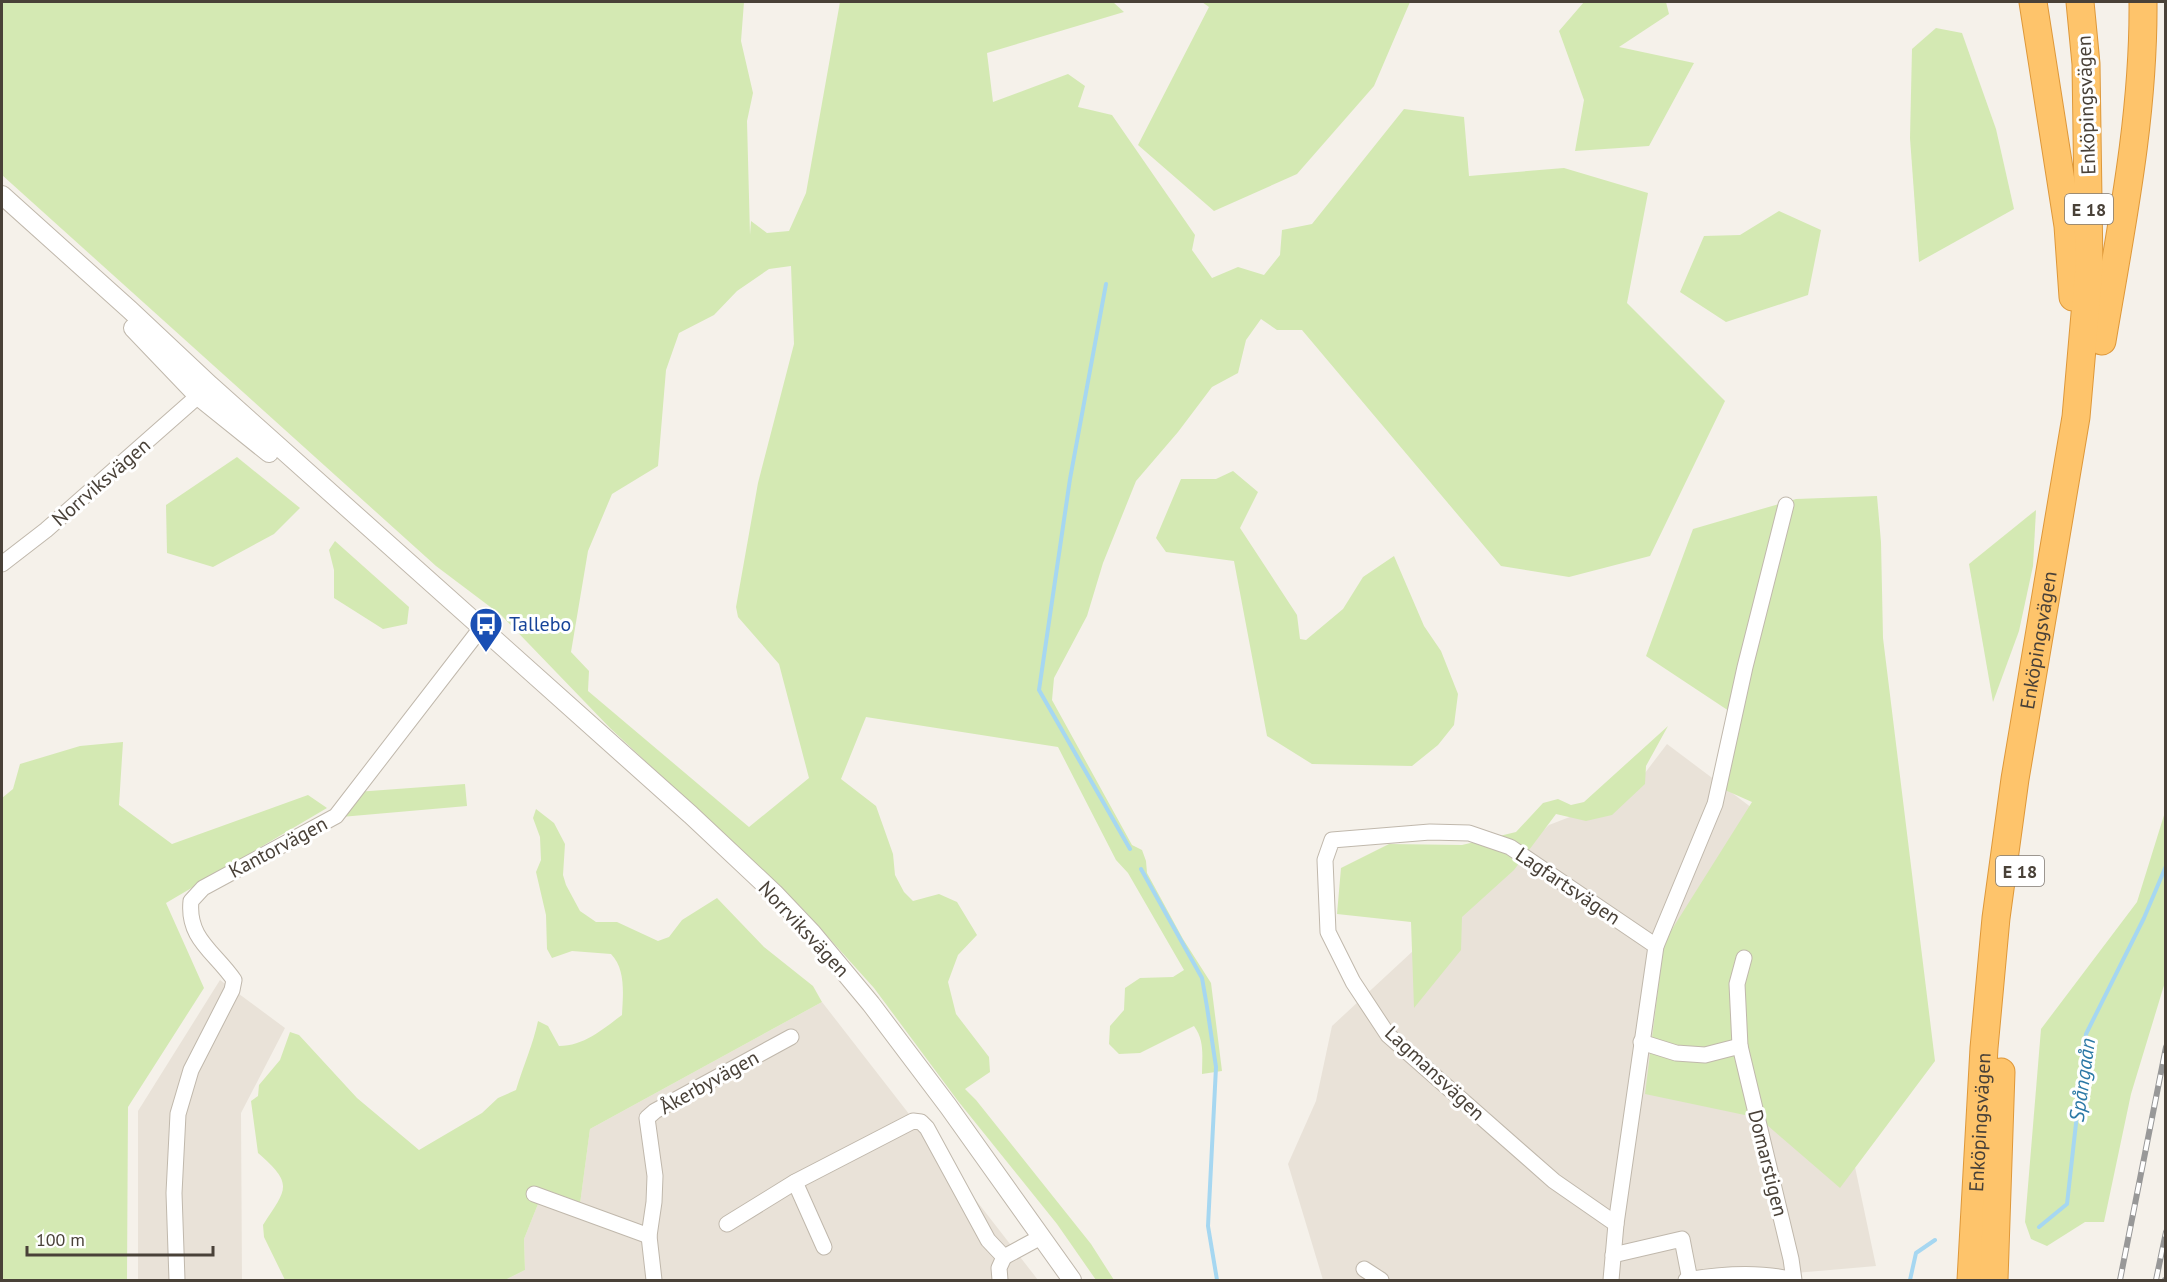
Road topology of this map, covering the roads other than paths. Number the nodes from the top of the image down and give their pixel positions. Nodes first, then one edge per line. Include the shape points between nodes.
1 (2033, 2) edge
2 (2080, 2) edge
3 (2098, 2) edge
4 (2143, 2) edge
5 (2, 195) edge
6 (37, 228) junction
7 (130, 310) junction
8 (2102, 341) junction
9 (204, 391) junction
10 (2076, 417) junction
11 (277, 445) junction
12 (1786, 505) dead end
13 (385, 541) junction
14 (2, 564) edge
15 (481, 628) junction
16 (1332, 840) joint
17 (1656, 946) junction
18 (1744, 958) dead end
19 (791, 1038) dead end
20 (1641, 1042) junction
21 (1740, 1046) junction
22 (795, 1182) junction
23 (534, 1194) dead end
24 (727, 1224) dead end
25 (1616, 1224) junction
26 (649, 1236) junction
27 (1041, 1237) junction
28 (824, 1247) dead end
29 (1613, 1255) junction
30 (1004, 1257) junction
31 (1364, 1269) dead end
32 (1688, 1280) edge
33 (1793, 1280) edge
34 (177, 1281) edge
35 (654, 1281) edge
36 (1000, 1281) edge
37 (1072, 1281) edge
38 (1381, 1281) edge
39 (1611, 1281) edge
40 (1971, 1281) edge
41 (1994, 1281) edge

1 - 10 highway via 2068,226
2 - 10 highway, Enköpingsvägen / E 18 via 2086,64 2090,268
3 - 8 highway, Enköpingsvägen / E 18 via 2107,140
4 - 8 highway via 2131,169
5 - 6 street, Norrviksvägen
6 - 7 street, Norrviksvägen
6 - 9 street, Norrviksvägen
7 - 9 street, Norrviksvägen
7 - 11 street, Norrviksvägen via 173,341
8 - 41 highway, Enköpingsvägen / E 18 via 2080,511 2032,782 2013,921 2002,1049
9 - 11 street, Norrviksvägen
9 - 13 street, Norrviksvägen via 300,478
9 - 14 street, Norrviksvägen
10 - 40 highway, Enköpingsvägen / E 18 via 2015,779 1996,918 1984,1048
11 - 13 street, Norrviksvägen
12 - 17 street via 1714,804
13 - 15 street, Norrviksvägen
15 - 27 street, Norrviksvägen via 691,815 812,933 948,1106
15 - 34 street, Kantorvägen via 336,816 203,888 191,901 191,923 196,934 234,980 190,1070 178,1114 174,1192
16 - 17 street, Lagfartsvägen via 1430,832 1469,833 1500,843
16 - 25 street, Lagmansvägen via 1325,860 1328,932 1353,982 1389,1035 1554,1181
17 - 20 street
18 - 21 street, Domarstigen via 1737,984
19 - 26 street, Åkerbyvägen via 647,1118 655,1176
20 - 21 street via 1676,1053 1705,1055
20 - 25 street
21 - 33 street, Domarstigen
22 - 24 street
22 - 28 street
22 - 30 street via 902,1125 921,1122 988,1240
23 - 26 street
25 - 29 street
26 - 35 street, Åkerbyvägen
27 - 30 street
27 - 37 street, Norrviksvägen
29 - 32 street via 1682,1239
29 - 39 street
30 - 36 street via 999,1268
31 - 38 street
32 - 33 street via 1726,1275 1772,1275

